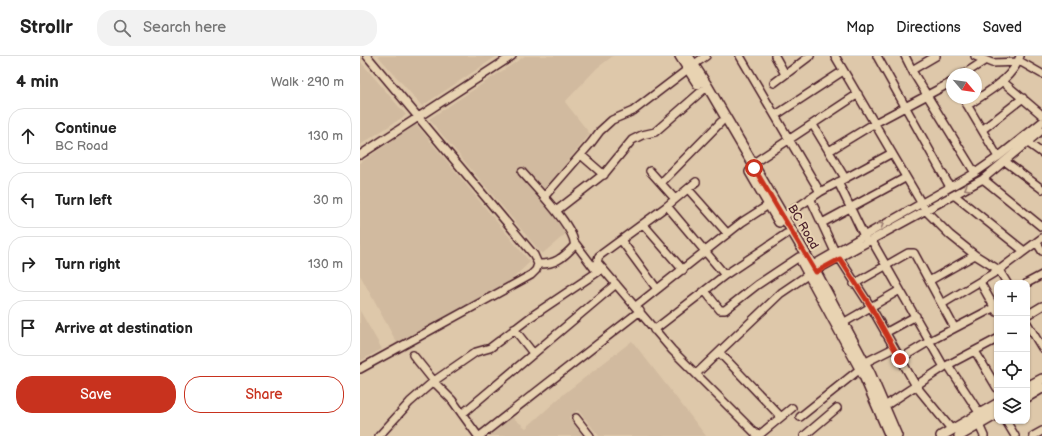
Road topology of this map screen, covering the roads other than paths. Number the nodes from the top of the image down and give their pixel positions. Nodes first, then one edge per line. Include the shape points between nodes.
1 (367, 56) edge
2 (512, 56) edge
3 (680, 56) edge
4 (688, 56) edge
5 (706, 56) edge
6 (740, 56) edge
7 (775, 56) edge
8 (809, 56) edge
9 (835, 56) edge
10 (877, 56) edge
11 (905, 56) edge
12 (936, 56) edge
13 (975, 56) edge
14 (1019, 59) edge
15 (993, 60) edge
16 (984, 61) junction
17 (690, 67) junction
18 (973, 68) edge
19 (912, 70) junction
20 (843, 71) junction
21 (785, 74) junction
22 (1042, 74) edge
23 (1002, 81) junction
24 (774, 83) dead end
25 (946, 86) edge
26 (703, 90) junction
27 (858, 94) junction
28 (928, 96) junction
29 (1023, 98) junction
30 (968, 106) joint
31 (905, 108) junction
32 (1042, 114) edge
33 (776, 115) junction
34 (419, 117) junction
35 (721, 122) junction
36 (1042, 122) edge
37 (875, 123) junction
38 (813, 125) junction
39 (982, 130) junction
40 (1042, 130) edge
41 (789, 140) junction
42 (1028, 143) junction
43 (829, 151) junction
44 (892, 153) junction
45 (1042, 153) edge
46 (360, 155) edge
47 (581, 155) junction
48 (998, 157) junction
49 (1006, 162) junction
50 (752, 164) junction
51 (650, 171) dead end
52 (522, 172) dead end
53 (975, 173) junction
54 (604, 175) junction
55 (845, 178) junction
56 (905, 178) junction
57 (983, 179) junction
58 (696, 182) dead end
59 (838, 182) junction
60 (660, 183) junction
61 (950, 187) junction
62 (688, 189) junction
63 (1042, 189) edge
64 (820, 192) junction
65 (954, 195) junction
66 (544, 197) junction
67 (810, 198) junction
68 (675, 200) junction
69 (920, 202) junction
70 (772, 203) junction
71 (667, 206) junction
72 (851, 208) junction
73 (556, 211) junction
74 (926, 211) junction
75 (783, 217) junction
76 (822, 223) junction
77 (643, 224) junction
78 (1042, 227) edge
79 (727, 233) junction
80 (786, 234) junction
81 (864, 235) junction
82 (621, 240) junction
83 (1039, 240) edge
84 (870, 242) junction
85 (574, 243) junction
86 (705, 251) junction
87 (1024, 251) junction
88 (1042, 251) edge
89 (835, 252) junction
90 (975, 255) junction
91 (799, 257) junction
92 (840, 259) junction
93 (538, 264) junction
94 (886, 266) junction
95 (599, 270) junction
96 (683, 270) junction
97 (811, 270) junction
98 (998, 270) junction
99 (725, 275) junction
100 (1042, 275) edge
101 (1005, 280) edge
102 (929, 281) junction
103 (1030, 281) edge
104 (980, 282) junction
105 (616, 284) junction
106 (854, 284) junction
107 (657, 289) junction
108 (900, 290) junction
109 (705, 291) junction
110 (942, 304) junction
111 (994, 305) edge
112 (1042, 306) edge
113 (871, 307) junction
114 (638, 308) junction
115 (994, 309) edge
116 (1030, 313) edge
117 (916, 316) junction
118 (844, 323) junction
119 (954, 327) junction
120 (1030, 328) edge
121 (514, 329) junction
122 (654, 330) junction
123 (885, 333) junction
124 (930, 341) junction
125 (994, 341) edge
126 (1041, 343) edge
127 (894, 348) junction
128 (974, 351) junction
129 (720, 353) junction
130 (533, 354) junction
131 (413, 355) dead end
132 (900, 359) junction
133 (862, 366) junction
134 (946, 366) junction
135 (360, 369) edge
136 (696, 374) junction
137 (1042, 379) edge
138 (434, 381) junction
139 (994, 383) edge
140 (1030, 384) edge
141 (916, 386) junction
142 (1042, 388) edge
143 (1030, 395) edge
144 (885, 406) junction
145 (994, 406) edge
146 (792, 408) dead end
147 (837, 408) dead end
148 (462, 414) junction
149 (980, 414) junction
150 (781, 416) junction
151 (994, 416) edge
152 (800, 417) dead end
153 (576, 418) dead end
154 (1008, 424) edge
155 (979, 425) junction
156 (952, 430) junction
157 (1042, 431) edge
158 (379, 436) edge
159 (479, 436) edge
160 (590, 436) edge
161 (758, 436) edge
162 (804, 436) edge
163 (890, 436) edge
164 (897, 436) edge
165 (941, 436) edge
166 (960, 436) edge
167 (984, 436) edge
168 (1015, 436) edge
169 (1033, 436) edge

1 - 34 street
2 - 34 street
3 - 17 street
4 - 17 street, BC Road
5 - 17 street
6 - 33 street
7 - 21 street
8 - 21 street
9 - 20 street
10 - 31 street
11 - 19 street
12 - 19 street
13 - 16 street
14 - 15 street
14 - 22 street
14 - 23 street
15 - 16 street
16 - 18 street
17 - 26 street
17 - 47 street via 633,111 612,120
17 - 50 street, BC Road via 708,87
19 - 28 street
20 - 27 street
20 - 33 street
21 - 24 street
23 - 29 street
23 - 30 street
25 - 28 street
26 - 35 street
26 - 54 street via 654,132 632,140
27 - 37 street
27 - 38 street
28 - 31 street
28 - 53 street
29 - 32 street
29 - 39 street
30 - 39 street
31 - 37 street
31 - 61 street
33 - 41 street
34 - 46 street
34 - 93 street via 534,255
35 - 60 street
35 - 70 street
36 - 48 street
37 - 43 street
37 - 44 street
38 - 41 street
38 - 43 street
39 - 48 street
40 - 42 street
41 - 50 street
41 - 64 street
42 - 45 street
42 - 49 street
43 - 55 street
44 - 55 street
44 - 56 street
47 - 54 street
47 - 66 street
48 - 53 street
49 - 57 street
49 - 63 street
50 - 70 street, BC Road
51 - 60 street
52 - 66 street
53 - 61 street
54 - 73 street
55 - 59 street
56 - 69 street
56 - 72 street
57 -> 65 street
57 - 78 street
58 - 62 street
59 - 64 street
59 - 72 street
60 - 68 street
61 - 69 street
62 - 68 street
62 - 79 street
64 - 67 street
65 - 74 street
65 - 87 street
66 - 73 street
67 - 75 street
67 - 76 street
68 - 71 street
69 - 74 street
81 -> 69 street
70 - 75 street, BC Road
70 - 79 street
70 - 80 street
71 - 77 street
71 - 86 street
72 - 76 street
72 - 81 street
73 - 85 street via 571,231
74 - 84 street
74 - 90 street via 936,223
75 - 97 street, BC Road
76 - 89 street
77 - 82 street
77 - 96 street
79 - 86 street
80 - 91 street
80 - 99 street
81 - 84 street
81 - 89 street
82 - 95 street via 600,256 597,262
82 - 107 street
83 - 87 street
83 - 88 street
84 - 92 street
84 - 94 street
85 - 93 street via 570,250 554,263
85 - 95 street
86 - 96 street
86 - 99 street
87 - 98 street
89 - 97 street
90 - 98 street
90 - 102 street
91 - 97 street
91 - 109 street via 725,310 720,310
92 - 97 street
92 - 106 street
93 - 135 street via 531,275
94 - 102 street via 908,254 914,254
94 - 106 street
94 - 108 street
95 - 105 street
95 - 121 street
96 - 107 street
97 - 118 street, BC Road
97 - 129 street via 767,305
97 - 133 street
98 - 101 street
98 - 104 street
99 - 109 street
100 - 103 street
102 - 110 street
104 - 110 street
104 - 111 street
105 - 114 street
105 - 130 street
106 - 113 street
107 - 114 street
108 - 113 street
108 - 117 street
109 - 122 street
110 - 119 street
112 - 116 street
113 - 118 street
113 - 123 street
114 - 122 street
114 - 159 street
115 - 119 street
117 - 123 street
117 - 124 street
118 - 133 street, BC Road
119 - 124 street
120 - 126 street
121 - 130 street
121 - 138 street via 490,348 476,352
122 - 136 street
123 - 127 street
124 - 132 street
124 - 134 street
125 - 128 street
127 - 132 street
127 - 133 street
128 - 134 street
128 - 139 street
129 - 136 street
129 - 150 street
130 - 148 street
131 - 138 street
132 - 141 street
133 - 144 street, BC Road
133 - 152 street
133 - 163 street
134 - 141 street
134 - 149 street
136 - 161 street
137 - 140 street
138 - 148 street
138 - 158 street via 410,402
141 - 144 street
141 - 156 street
142 - 143 street
144 - 164 street, BC Road
145 - 149 street
146 - 150 street
147 - 162 street
148 - 159 street
149 - 156 street
150 - 161 street
151 - 155 street
153 - 160 street
154 - 168 street
155 - 166 street
155 - 167 street
156 - 165 street
157 - 169 street

